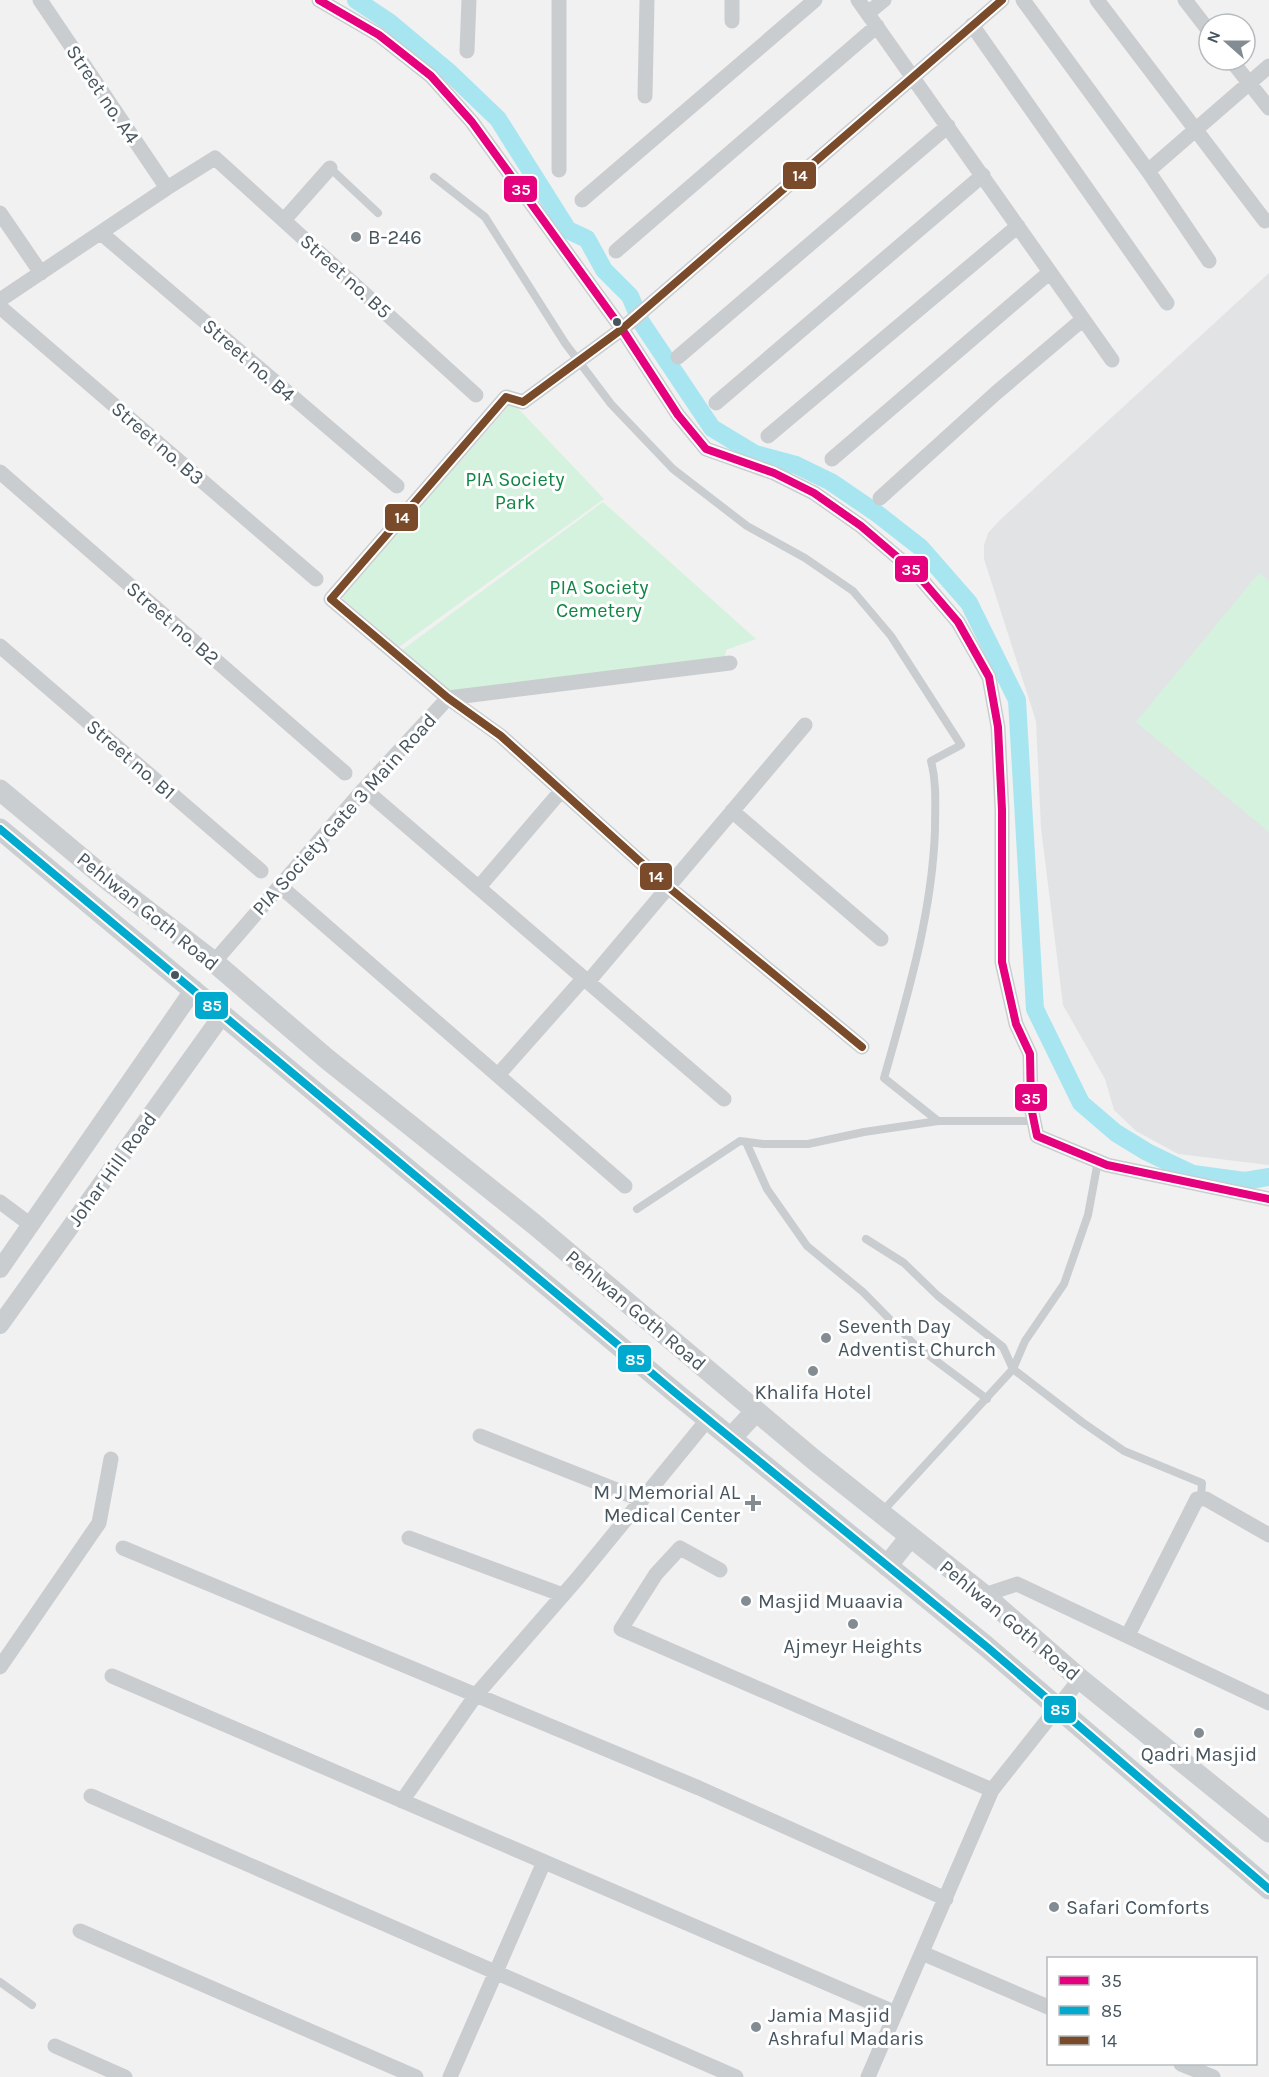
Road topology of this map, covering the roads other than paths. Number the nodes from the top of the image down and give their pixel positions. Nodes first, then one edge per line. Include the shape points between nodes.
1 (40, 0) edge
2 (319, 0) edge
3 (469, 0) edge
4 (559, 0) edge
5 (647, 0) edge
6 (732, 0) edge
7 (815, 0) edge
8 (884, 0) edge
9 (1002, 0) edge
10 (1023, 0) edge
11 (1097, 0) edge
12 (1185, 0) edge
13 (863, 6) edge
14 (1197, 16) edge
15 (732, 21) dead end
16 (877, 26) junction
17 (972, 26) junction
18 (467, 51) dead end
19 (1269, 66) edge
20 (1240, 72) edge
21 (913, 75) junction
22 (1249, 83) junction
23 (645, 96) dead end
24 (1269, 108) edge
25 (948, 126) junction
26 (1194, 130) junction
27 (330, 168) joint
28 (559, 170) dead end
29 (1148, 171) junction
30 (982, 175) junction
31 (434, 177) dead end
32 (166, 188) junction
33 (582, 200) dead end
34 (0, 213) edge
35 (378, 213) dead end
36 (284, 220) junction
37 (1265, 221) dead end
38 (1018, 226) junction
39 (101, 233) junction
40 (616, 251) dead end
41 (1209, 261) dead end
42 (1050, 272) junction
43 (41, 273) junction
44 (0, 300) edge
45 (1167, 303) dead end
46 (0, 307) edge
47 (1082, 320) junction
48 (628, 325) junction
49 (678, 357) dead end
50 (578, 360) junction
51 (1112, 360) dead end
52 (476, 395) dead end
53 (716, 403) dead end
54 (768, 436) dead end
55 (832, 459) dead end
56 (0, 472) edge
57 (397, 486) dead end
58 (880, 498) dead end
59 (316, 579) dead end
60 (0, 646) edge
61 (729, 663) dead end
62 (448, 698) junction
63 (805, 725) dead end
64 (345, 773) dead end
65 (364, 789) junction
66 (0, 790) edge
67 (561, 791) junction
68 (732, 811) junction
69 (0, 829) edge
70 (261, 871) dead end
71 (280, 886) junction
72 (667, 886) junction
73 (478, 887) junction
74 (127, 895) junction
75 (108, 918) junction
76 (881, 939) dead end
77 (213, 962) junction
78 (586, 980) junction
79 (194, 988) junction
80 (223, 1014) junction
81 (862, 1047) dead end
82 (327, 1059) junction
83 (498, 1075) junction
84 (305, 1084) junction
85 (724, 1099) dead end
86 (938, 1121) junction
87 (1034, 1121) junction
88 (746, 1142) junction
89 (1098, 1161) junction
90 (625, 1186) dead end
91 (1269, 1199) edge
92 (0, 1202) edge
93 (637, 1209) dead end
94 (32, 1225) junction
95 (866, 1239) dead end
96 (0, 1269) edge
97 (0, 1325) edge
98 (1013, 1369) junction
99 (987, 1399) junction
100 (756, 1411) junction
101 (708, 1419) junction
102 (480, 1436) dead end
103 (731, 1438) junction
104 (111, 1459) dead end
105 (1201, 1498) junction
106 (642, 1500) junction
107 (882, 1512) junction
108 (1269, 1535) edge
109 (910, 1537) junction
110 (410, 1538) dead end
111 (123, 1548) dead end
112 (887, 1566) junction
113 (720, 1570) dead end
114 (562, 1595) junction
115 (984, 1595) junction
116 (1128, 1635) junction
117 (0, 1667) edge
118 (112, 1676) dead end
119 (1080, 1679) junction
120 (476, 1695) junction
121 (1269, 1703) edge
122 (1059, 1708) junction
123 (992, 1790) junction
124 (91, 1796) dead end
125 (402, 1801) junction
126 (1269, 1833) edge
127 (544, 1862) junction
128 (1269, 1889) edge
129 (946, 1899) junction
130 (80, 1931) dead end
131 (922, 1953) junction
132 (497, 1971) junction
133 (0, 1982) edge
134 (32, 2005) dead end
135 (1047, 2007) edge
136 (896, 2013) junction
137 (55, 2046) dead end
138 (1183, 2065) edge
139 (125, 2077) edge
140 (416, 2077) edge
141 (450, 2077) edge
142 (736, 2077) edge
143 (868, 2077) edge
144 (1213, 2077) edge

1 - 32 street, Street no. A4
2 - 48 street via 379,35 431,76 492,148
3 - 18 street
4 - 28 street
5 - 23 street
6 - 15 street
7 - 33 street
8 - 13 street
9 - 17 street
10 - 29 street
11 - 26 street
12 - 14 street
13 - 16 street
16 - 21 street
16 - 40 street
17 - 21 street
17 - 45 street
19 - 22 street
20 - 22 street
21 - 25 street
21 - 48 street
22 - 24 street
22 - 26 street
25 - 30 street
25 - 49 street
26 - 29 street
26 - 37 street
27 - 35 lane
27 - 36 street
29 - 41 street
30 - 38 street
30 - 53 street
31 - 50 lane via 485,217
32 - 36 street, Street no. B5 via 216,158
32 - 39 street
34 - 43 street
36 - 52 street, Street no. B5
38 - 42 street
38 - 54 street
39 - 43 street
39 - 57 street, Street no. B4
42 - 47 street
42 - 55 street
43 - 44 street
46 - 59 street, Street no. B3
47 - 51 street
47 - 58 street
48 - 50 street
48 - 87 street via 678,415 706,449 774,473 814,493 861,526 916,573 958,622 989,677 998,739 1002,962 1016,1024 1030,1054
50 - 62 street, PIA Society Gate 3 Main Road via 523,402 506,397 331,599
50 - 86 lane via 611,404 673,469 747,526 805,558 853,591 891,636 961,745 931,761 936,783 933,877 884,1078
56 - 64 street, Street no. B2
60 - 70 street, Street no. B1
61 - 62 street
62 - 65 street, PIA Society Gate 3 Main Road
62 - 67 street via 501,736
63 - 68 street
65 - 71 street, PIA Society Gate 3 Main Road
65 - 73 street
66 - 74 main road, Pehlwan Goth Road
67 - 72 street
67 - 73 street
68 - 72 street
68 - 76 street
69 - 75 main road, Pehlwan Goth Road
71 - 77 street, PIA Society Gate 3 Main Road
71 - 83 street
72 - 78 street
72 - 81 street
73 - 78 street
74 - 75 main road
74 - 77 main road, Pehlwan Goth Road
75 - 79 main road, Pehlwan Goth Road
77 - 82 main road, Pehlwan Goth Road
78 - 83 street
78 - 85 street
79 - 80 main road, Pehlwan Goth Road
79 - 94 street
80 - 84 main road, Pehlwan Goth Road
80 - 97 street, Johar Hill Road
82 - 84 main road
82 - 100 main road, Pehlwan Goth Road via 534,1224
83 - 90 street
84 - 101 main road, Pehlwan Goth Road
86 - 87 lane
86 - 88 lane via 808,1144
87 - 89 street via 1037,1136
88 - 93 lane via 740,1141
88 - 99 lane via 767,1189 807,1246 863,1292 915,1345
89 - 91 street
89 - 98 lane via 1088,1215 1064,1284 1025,1341
92 - 94 street
94 - 96 street
95 - 98 lane via 904,1263 938,1296 1003,1347
98 - 99 lane
98 - 105 lane via 1124,1451 1202,1483
99 - 107 lane
100 - 103 main road
100 - 107 main road, Pehlwan Goth Road
101 - 103 main road, Pehlwan Goth Road
101 - 106 street
102 - 106 street
103 - 112 main road, Pehlwan Goth Road
104 - 117 street via 99,1523
105 - 108 street
105 - 116 street via 1193,1503
106 - 114 street
107 - 109 main road, Pehlwan Goth Road
109 - 112 main road
109 - 115 main road, Pehlwan Goth Road
110 - 114 street
111 - 120 street
112 - 122 main road, Pehlwan Goth Road
113 - 123 street via 680,1548 656,1574 621,1629
114 - 120 street
115 - 116 street via 1017,1584
115 - 119 main road, Pehlwan Goth Road
116 - 121 street
118 - 125 street
119 - 122 street
119 - 126 main road, Pehlwan Goth Road
120 - 125 street
120 - 129 street via 699,1788
122 - 123 street
122 - 128 main road, Pehlwan Goth Road
123 - 129 street
124 - 132 street
125 - 127 street
127 - 132 street
127 - 136 street
129 - 131 street
130 - 140 street
131 - 135 street
131 - 136 street
132 - 141 street
132 - 142 street
133 - 134 lane
136 - 143 street
137 - 139 street
138 - 144 street

